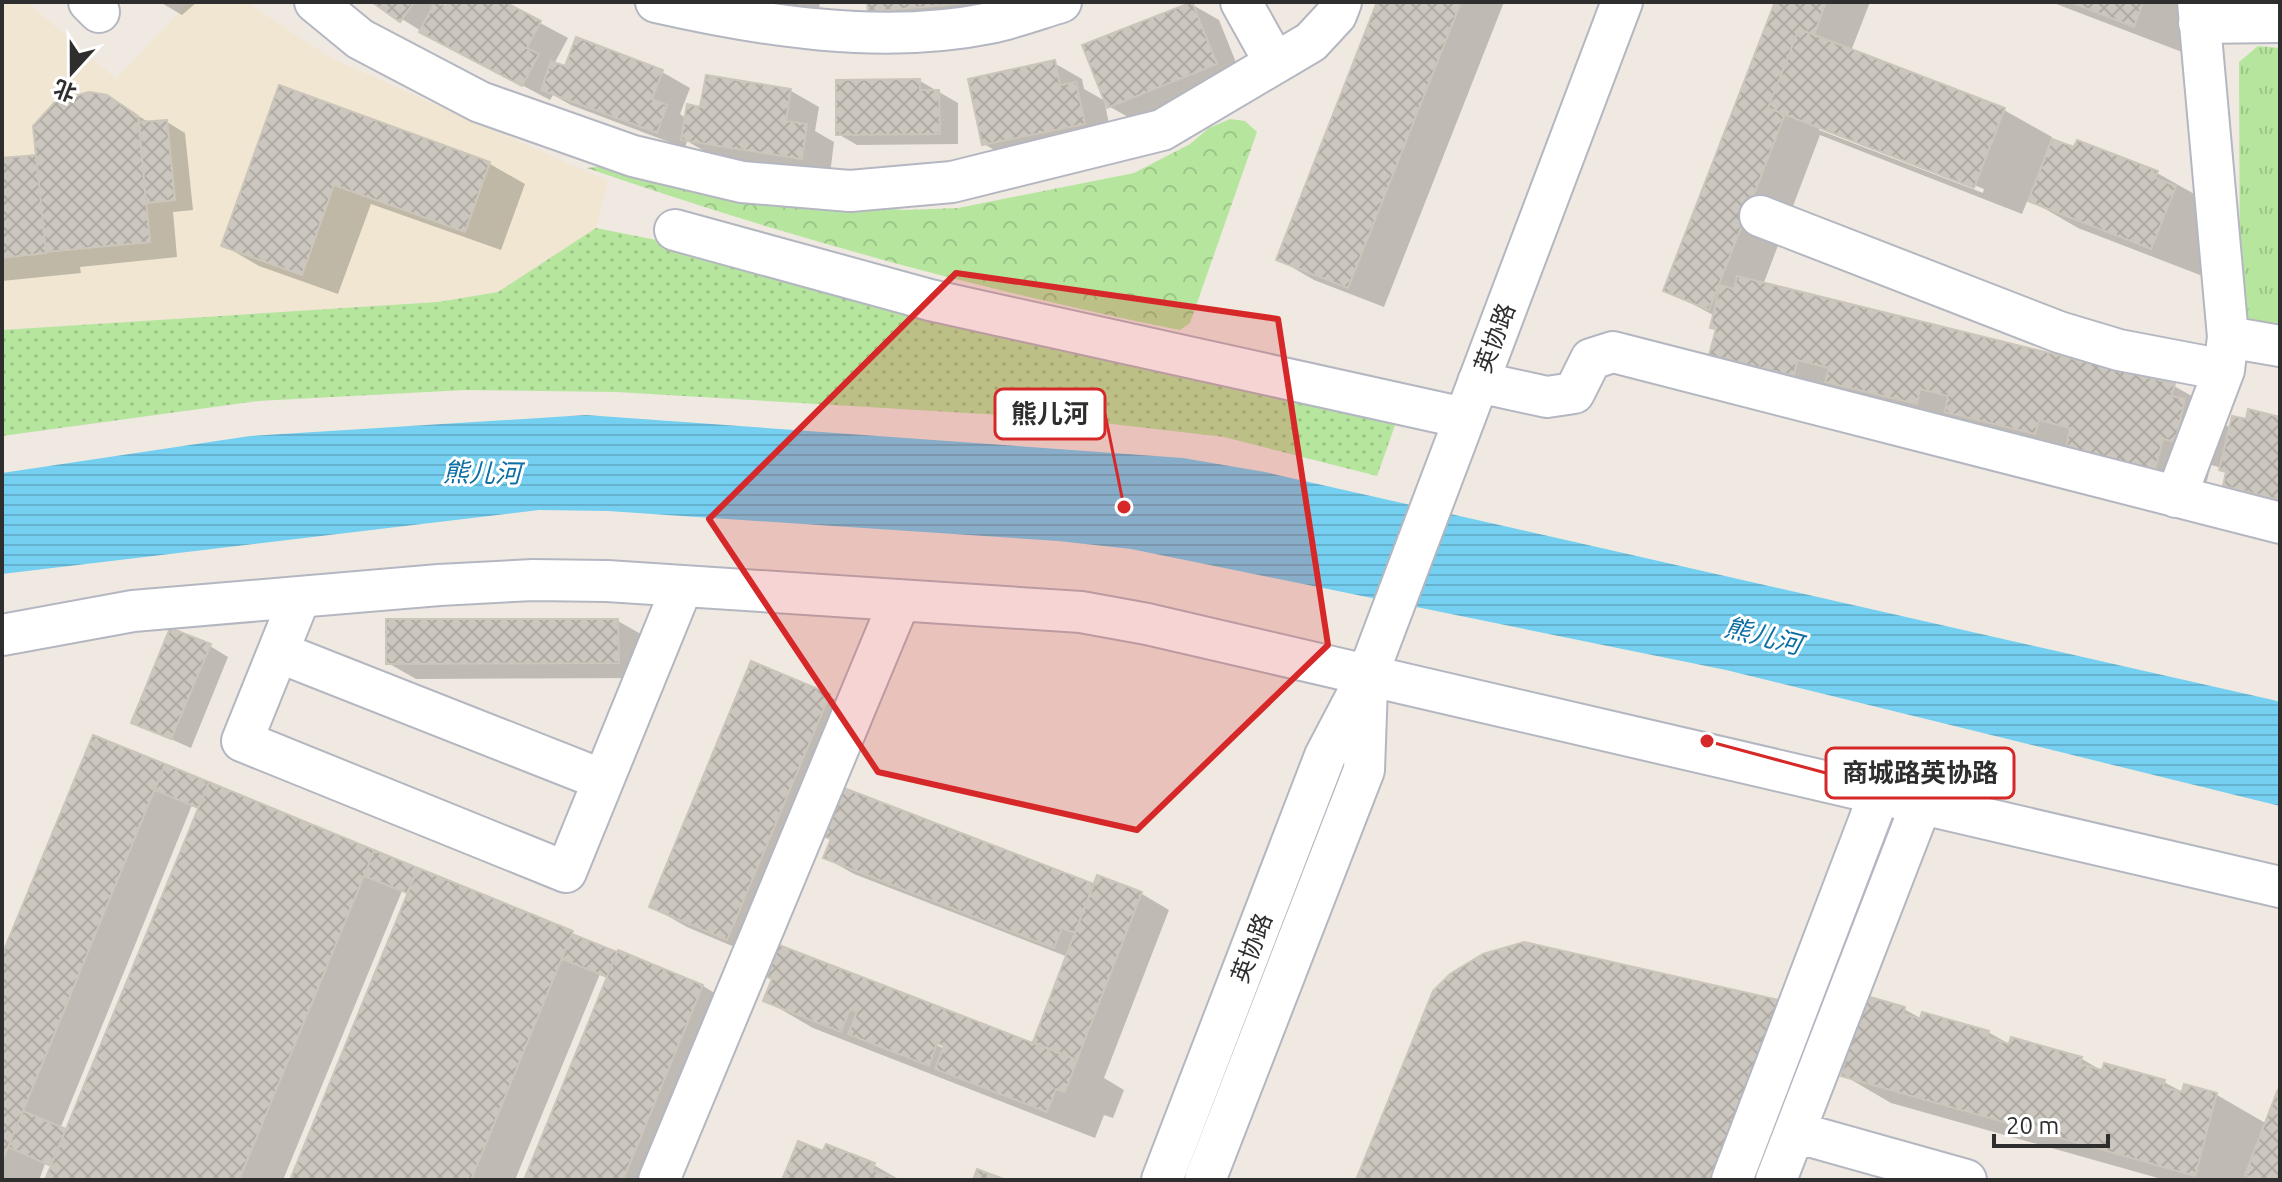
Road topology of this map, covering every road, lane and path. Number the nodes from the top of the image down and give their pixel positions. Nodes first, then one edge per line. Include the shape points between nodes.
1 (315, 2) edge
2 (656, 2) edge
3 (1061, 2) edge
4 (1241, 2) edge
5 (1341, 2) edge
6 (1622, 2) edge
7 (2198, 13) edge
8 (2280, 22) edge
9 (1275, 63) junction
10 (1760, 216) dead end
11 (675, 230) dead end
12 (2280, 346) edge
13 (2226, 354) junction
14 (1471, 400) junction
15 (2176, 497) junction
16 (2280, 523) edge
17 (682, 587) junction
18 (300, 597) junction
19 (900, 600) junction
20 (2, 635) edge
21 (278, 652) junction
22 (1374, 657) junction
23 (603, 780) junction
24 (1880, 792) junction
25 (1922, 802) junction
26 (2280, 887) edge
27 (1795, 1132) junction
28 (659, 1180) edge
29 (1162, 1180) edge
30 (1205, 1180) edge
31 (1732, 1180) edge
32 (1776, 1180) edge
33 (1966, 1180) edge

1 - 9 street via 360,39 480,102 633,156 742,182 850,191 952,182 1162,130
2 - 3 street via 733,19 869,34 989,23
4 - 9 street
5 - 9 street via 1311,42
6 - 14 street, 英协路
7 - 8 street
7 - 13 street
10 - 13 street via 2059,332 2119,350
11 - 14 street via 930,300
12 - 13 street
13 - 15 street
14 - 15 street via 1574,393 1591,359 1613,352
14 - 22 street, 英协路
15 - 16 street
17 - 18 street via 533,580
17 - 19 street
17 - 23 street
18 - 20 street via 133,611
18 - 21 street
19 - 22 street via 1081,612
19 - 28 street
21 - 23 street
21 - 23 street via 242,741 566,872
22 - 24 street
22 - 29 street, 英协路 via 1325,756
22 - 30 street, 英协路 via 1364,770
24 - 25 street
24 - 31 street
25 - 26 street
25 - 27 street
27 - 32 street
27 - 33 street

